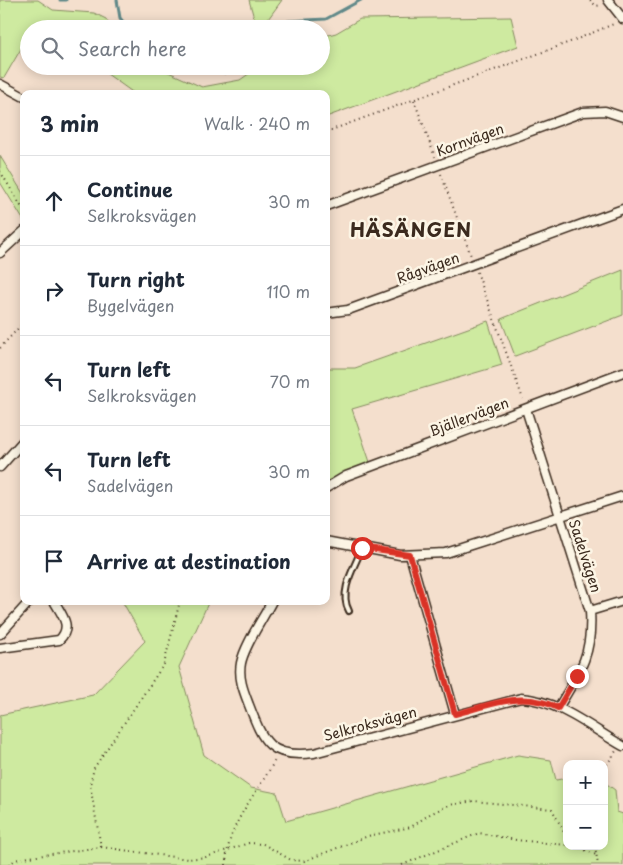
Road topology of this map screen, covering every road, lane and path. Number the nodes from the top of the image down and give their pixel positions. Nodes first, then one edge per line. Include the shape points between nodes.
1 (590, 0) edge
2 (606, 2) edge
3 (619, 21) edge
4 (0, 84) edge
5 (20, 94) edge
6 (414, 100) junction
7 (623, 118) edge
8 (330, 131) edge
9 (438, 165) junction
10 (0, 171) edge
11 (20, 204) edge
12 (330, 205) edge
13 (623, 209) edge
14 (20, 235) edge
15 (0, 254) edge
16 (474, 264) junction
17 (330, 312) edge
18 (20, 326) edge
19 (0, 348) edge
20 (623, 372) edge
21 (526, 409) junction
22 (20, 444) edge
23 (0, 467) edge
24 (330, 486) edge
25 (623, 496) edge
26 (560, 517) junction
27 (330, 542) edge
28 (362, 548) junction
29 (410, 555) junction
30 (623, 601) edge
31 (26, 605) edge
32 (56, 605) edge
33 (179, 605) edge
34 (270, 605) edge
35 (590, 610) junction
36 (349, 611) dead end
37 (0, 634) edge
38 (0, 648) edge
39 (558, 708) junction
40 (455, 714) junction
41 (622, 745) edge
42 (280, 751) junction
43 (608, 764) edge
44 (563, 830) edge
45 (563, 845) edge
46 (101, 847) junction
47 (226, 850) junction
48 (585, 850) edge
49 (595, 850) edge
50 (596, 855) junction
51 (9, 865) edge
52 (226, 865) edge
53 (402, 865) edge
54 (598, 865) edge

1 - 2 path via 596,6
2 - 3 street
3 - 6 path
4 - 5 street
6 - 8 path
6 - 9 path
7 - 9 street, Kornvägen via 605,111 583,112
9 - 12 street, Kornvägen
9 - 16 path
10 - 11 path
13 - 16 street, Rågvägen
14 - 15 street
16 - 17 street, Rågvägen via 348,310
16 - 21 path
18 - 19 path
20 - 21 street, Bjällervägen
21 - 24 street, Bjällervägen via 346,476
21 - 26 street, Sadelvägen
22 - 23 street
25 - 26 street
26 - 29 street via 458,550
26 - 35 street, Sadelvägen
27 - 28 street
28 - 29 street
28 - 36 lane via 345,594
29 - 40 street
30 - 35 street
31 - 37 street
32 - 38 street via 66,627 59,640
33 - 46 path via 164,664 94,768 90,785
34 - 42 street via 245,653 240,673 241,685 261,736 267,744
35 - 39 street, Sadelvägen via 587,655
39 - 40 street, Selkroksvägen via 537,699 521,698
39 - 41 street, Selkroksvägen
40 - 42 street, Selkroksvägen via 314,752
41 - 43 path
42 - 47 path via 235,823
44 - 47 path via 552,809 474,801 449,805 411,827 368,836 304,861 291,860 263,844 248,843
45 - 53 path via 479,833
46 - 47 path via 188,859
46 - 51 path via 23,858
47 - 52 path
48 - 50 path
49 - 50 path
50 - 54 path

